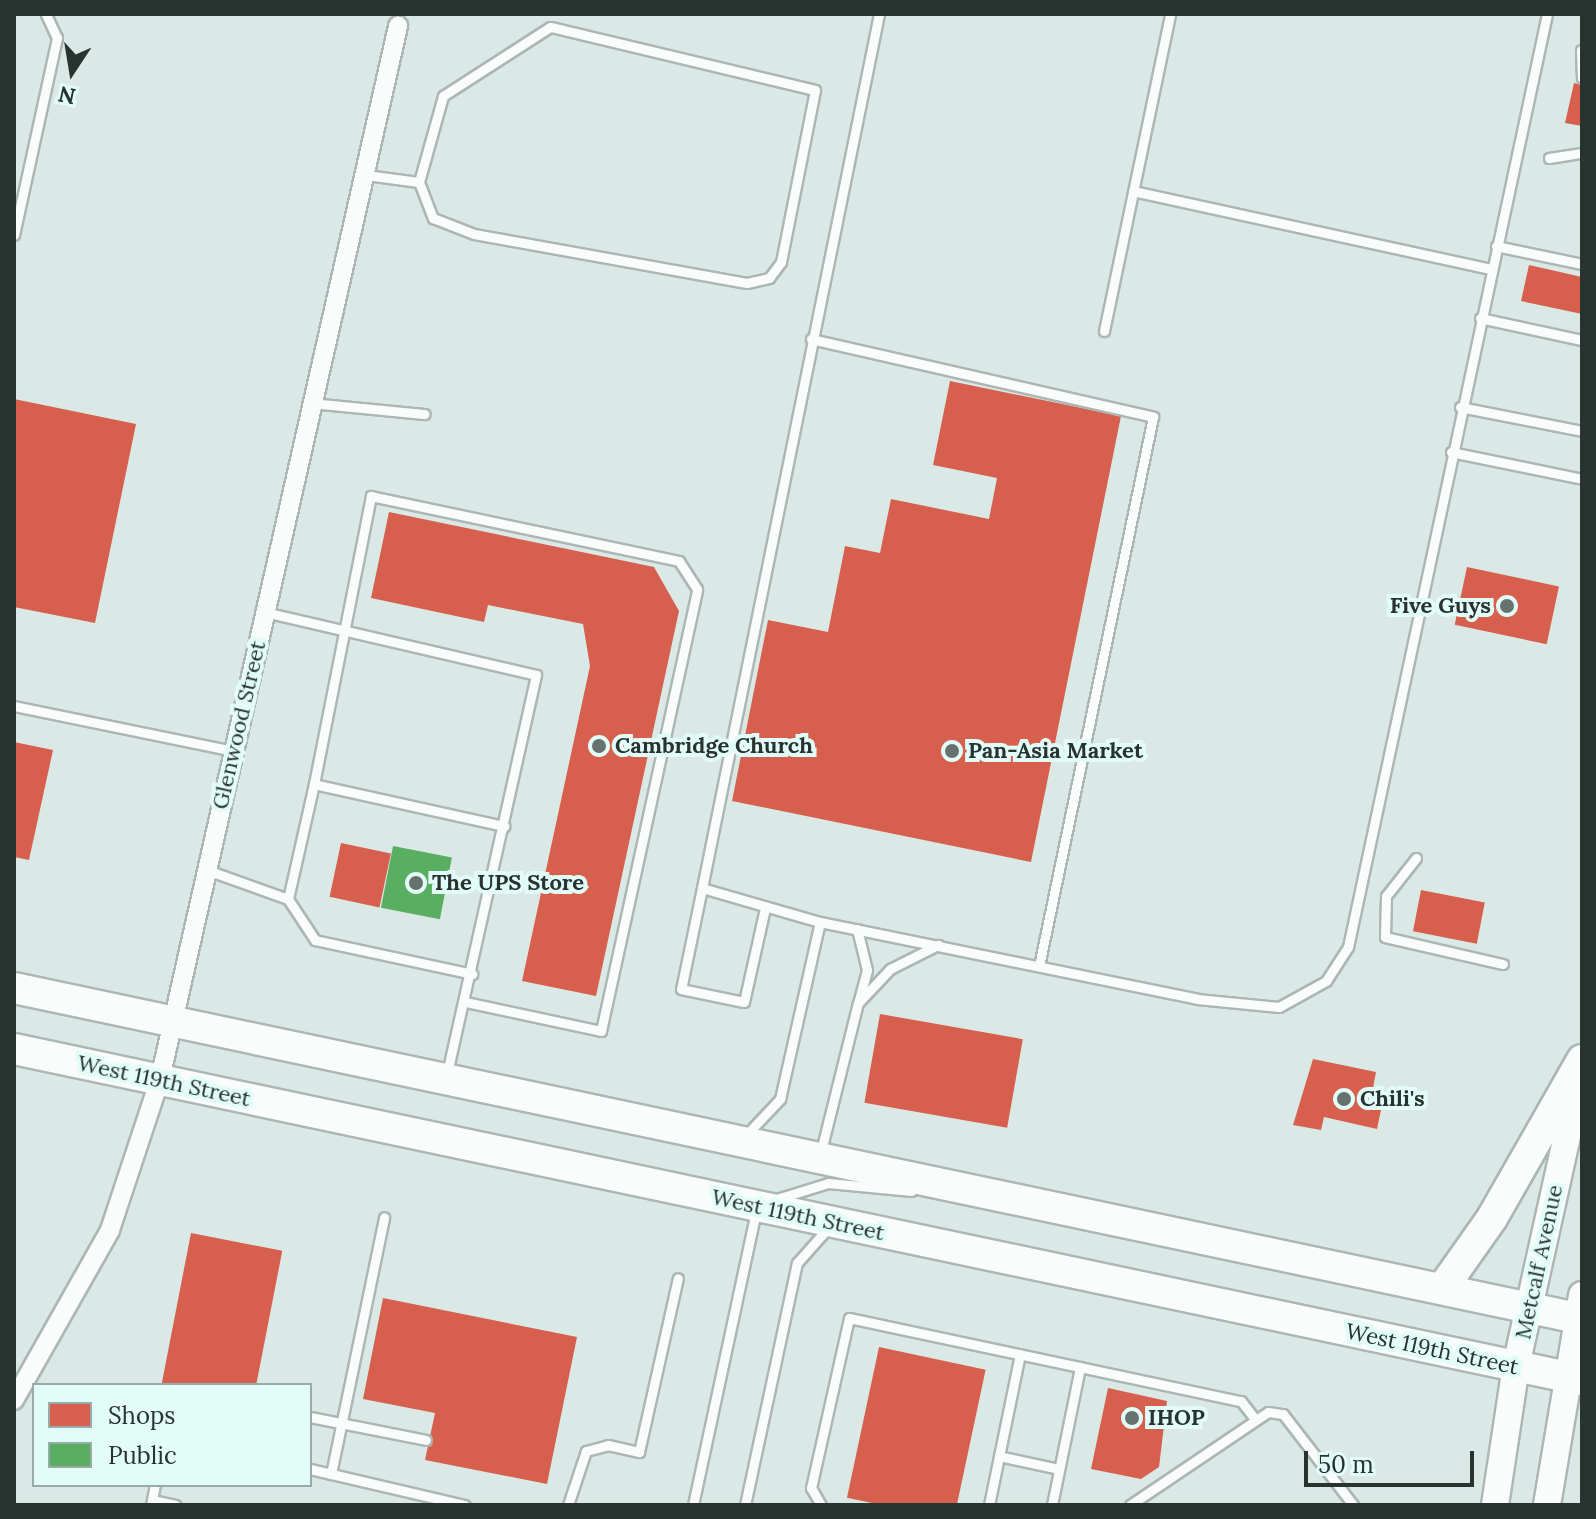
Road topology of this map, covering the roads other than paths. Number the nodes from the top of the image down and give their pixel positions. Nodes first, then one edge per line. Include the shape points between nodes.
1 (46, 14) edge
2 (879, 14) edge
3 (1170, 14) edge
4 (1547, 14) edge
5 (399, 20) edge
6 (1581, 50) edge
7 (1582, 78) edge
8 (1582, 153) edge
9 (1549, 158) dead end
10 (366, 175) junction
11 (419, 182) junction
12 (1133, 191) junction
13 (14, 235) edge
14 (1496, 246) junction
15 (1582, 264) edge
16 (1490, 269) junction
17 (1480, 318) junction
18 (1104, 331) dead end
19 (811, 339) junction
20 (1582, 340) edge
21 (310, 403) junction
22 (1460, 407) junction
23 (424, 414) dead end
24 (1582, 431) edge
25 (1451, 452) junction
26 (1582, 479) edge
27 (264, 612) junction
28 (343, 629) junction
29 (14, 706) edge
30 (233, 751) junction
31 (314, 784) junction
32 (504, 826) junction
33 (1416, 858) dead end
34 (206, 870) junction
35 (702, 888) junction
36 (288, 899) junction
37 (765, 908) junction
38 (820, 922) junction
39 (857, 929) junction
40 (939, 945) junction
41 (1503, 964) dead end
42 (1039, 966) junction
43 (472, 974) junction
44 (14, 988) edge
45 (466, 1002) junction
46 (858, 1003) junction
47 (173, 1022) junction
48 (14, 1049) edge
49 (1582, 1060) edge
50 (1582, 1067) edge
51 (160, 1079) junction
52 (446, 1079) junction
53 (739, 1141) junction
54 (819, 1158) junction
55 (995, 1193) junction
56 (757, 1206) junction
57 (384, 1217) dead end
58 (833, 1223) junction
59 (678, 1278) dead end
60 (1442, 1289) junction
61 (1529, 1307) junction
62 (1580, 1310) edge
63 (1020, 1354) junction
64 (1516, 1366) junction
65 (1080, 1367) junction
66 (1574, 1379) edge
67 (23, 1393) edge
68 (312, 1417) edge
69 (1256, 1420) junction
70 (342, 1423) junction
71 (426, 1440) dead end
72 (999, 1456) junction
73 (312, 1469) edge
74 (1059, 1469) junction
75 (331, 1474) junction
76 (152, 1503) edge
77 (175, 1505) edge
78 (465, 1505) edge
79 (568, 1505) edge
80 (693, 1505) edge
81 (745, 1505) edge
82 (821, 1505) edge
83 (989, 1505) edge
84 (1052, 1505) edge
85 (1130, 1505) edge
86 (1353, 1505) edge
87 (1495, 1505) edge
88 (1547, 1505) edge

1 - 13 lane via 57,38
2 - 19 lane
3 - 12 lane
4 - 14 lane
5 - 10 street, Glenwood Street
6 - 7 lane
8 - 9 lane
10 - 11 lane
10 - 21 street, Glenwood Street
11 - 11 lane via 433,218 474,234 758,281 781,262 815,90 550,27 534,30 443,96
12 - 16 lane
12 - 18 lane
14 - 15 lane
14 - 16 lane
16 - 17 lane
17 - 20 lane
17 - 22 lane
19 - 35 lane
19 - 42 lane via 1153,417
21 - 23 lane
21 - 27 street, Glenwood Street
22 - 24 lane
22 - 25 lane
25 - 26 lane
25 - 42 lane via 1348,947 1326,981 1279,1007 1231,1006
27 - 28 lane
27 - 30 street, Glenwood Street
28 - 31 lane
28 - 32 lane via 536,675
28 - 45 lane via 371,496 679,561 697,589 601,1031
29 - 30 lane
30 - 34 street, Glenwood Street
31 - 32 lane
31 - 36 lane
32 - 43 lane
33 - 41 lane via 1386,896 1385,937
34 - 36 lane via 253,880
34 - 47 street, Glenwood Street
35 - 37 lane
35 - 37 lane via 681,989 744,1002
36 - 43 lane via 315,940
37 - 38 lane
38 - 39 lane
38 - 53 lane via 780,1099
39 - 40 lane
39 - 46 lane via 867,970
40 - 42 lane
40 - 46 lane via 890,969
43 - 45 lane
44 - 47 main road
45 - 52 lane
46 - 54 lane
47 - 51 street, Glenwood Street
47 - 52 main road
48 - 51 main road, West 119th Street
49 - 60 main road
50 - 61 main road, Metcalf Avenue
51 - 56 main road, West 119th Street
51 - 67 street, Glenwood Street via 110,1230
52 - 53 main road
53 - 54 main road
54 - 55 main road
55 - 56 lane via 828,1183
55 - 60 main road
56 - 58 main road, West 119th Street
56 - 80 lane
57 - 70 lane
58 - 64 main road, West 119th Street
58 - 81 lane via 797,1263
59 - 79 lane via 639,1452 608,1445 586,1451
60 - 61 main road
61 - 62 main road
61 - 64 main road, Metcalf Avenue
62 - 66 main road
63 - 65 lane
63 - 72 lane
63 - 82 lane via 849,1318 811,1488
64 - 66 main road, West 119th Street
64 - 87 main road, Metcalf Avenue
65 - 69 lane via 1241,1401
65 - 74 lane
66 - 88 main road
68 - 70 lane
69 - 85 lane
69 - 86 lane via 1283,1414
70 - 71 lane
70 - 75 lane
72 - 74 lane
72 - 83 lane
73 - 75 lane
74 - 84 lane
75 - 78 lane
76 - 77 lane

